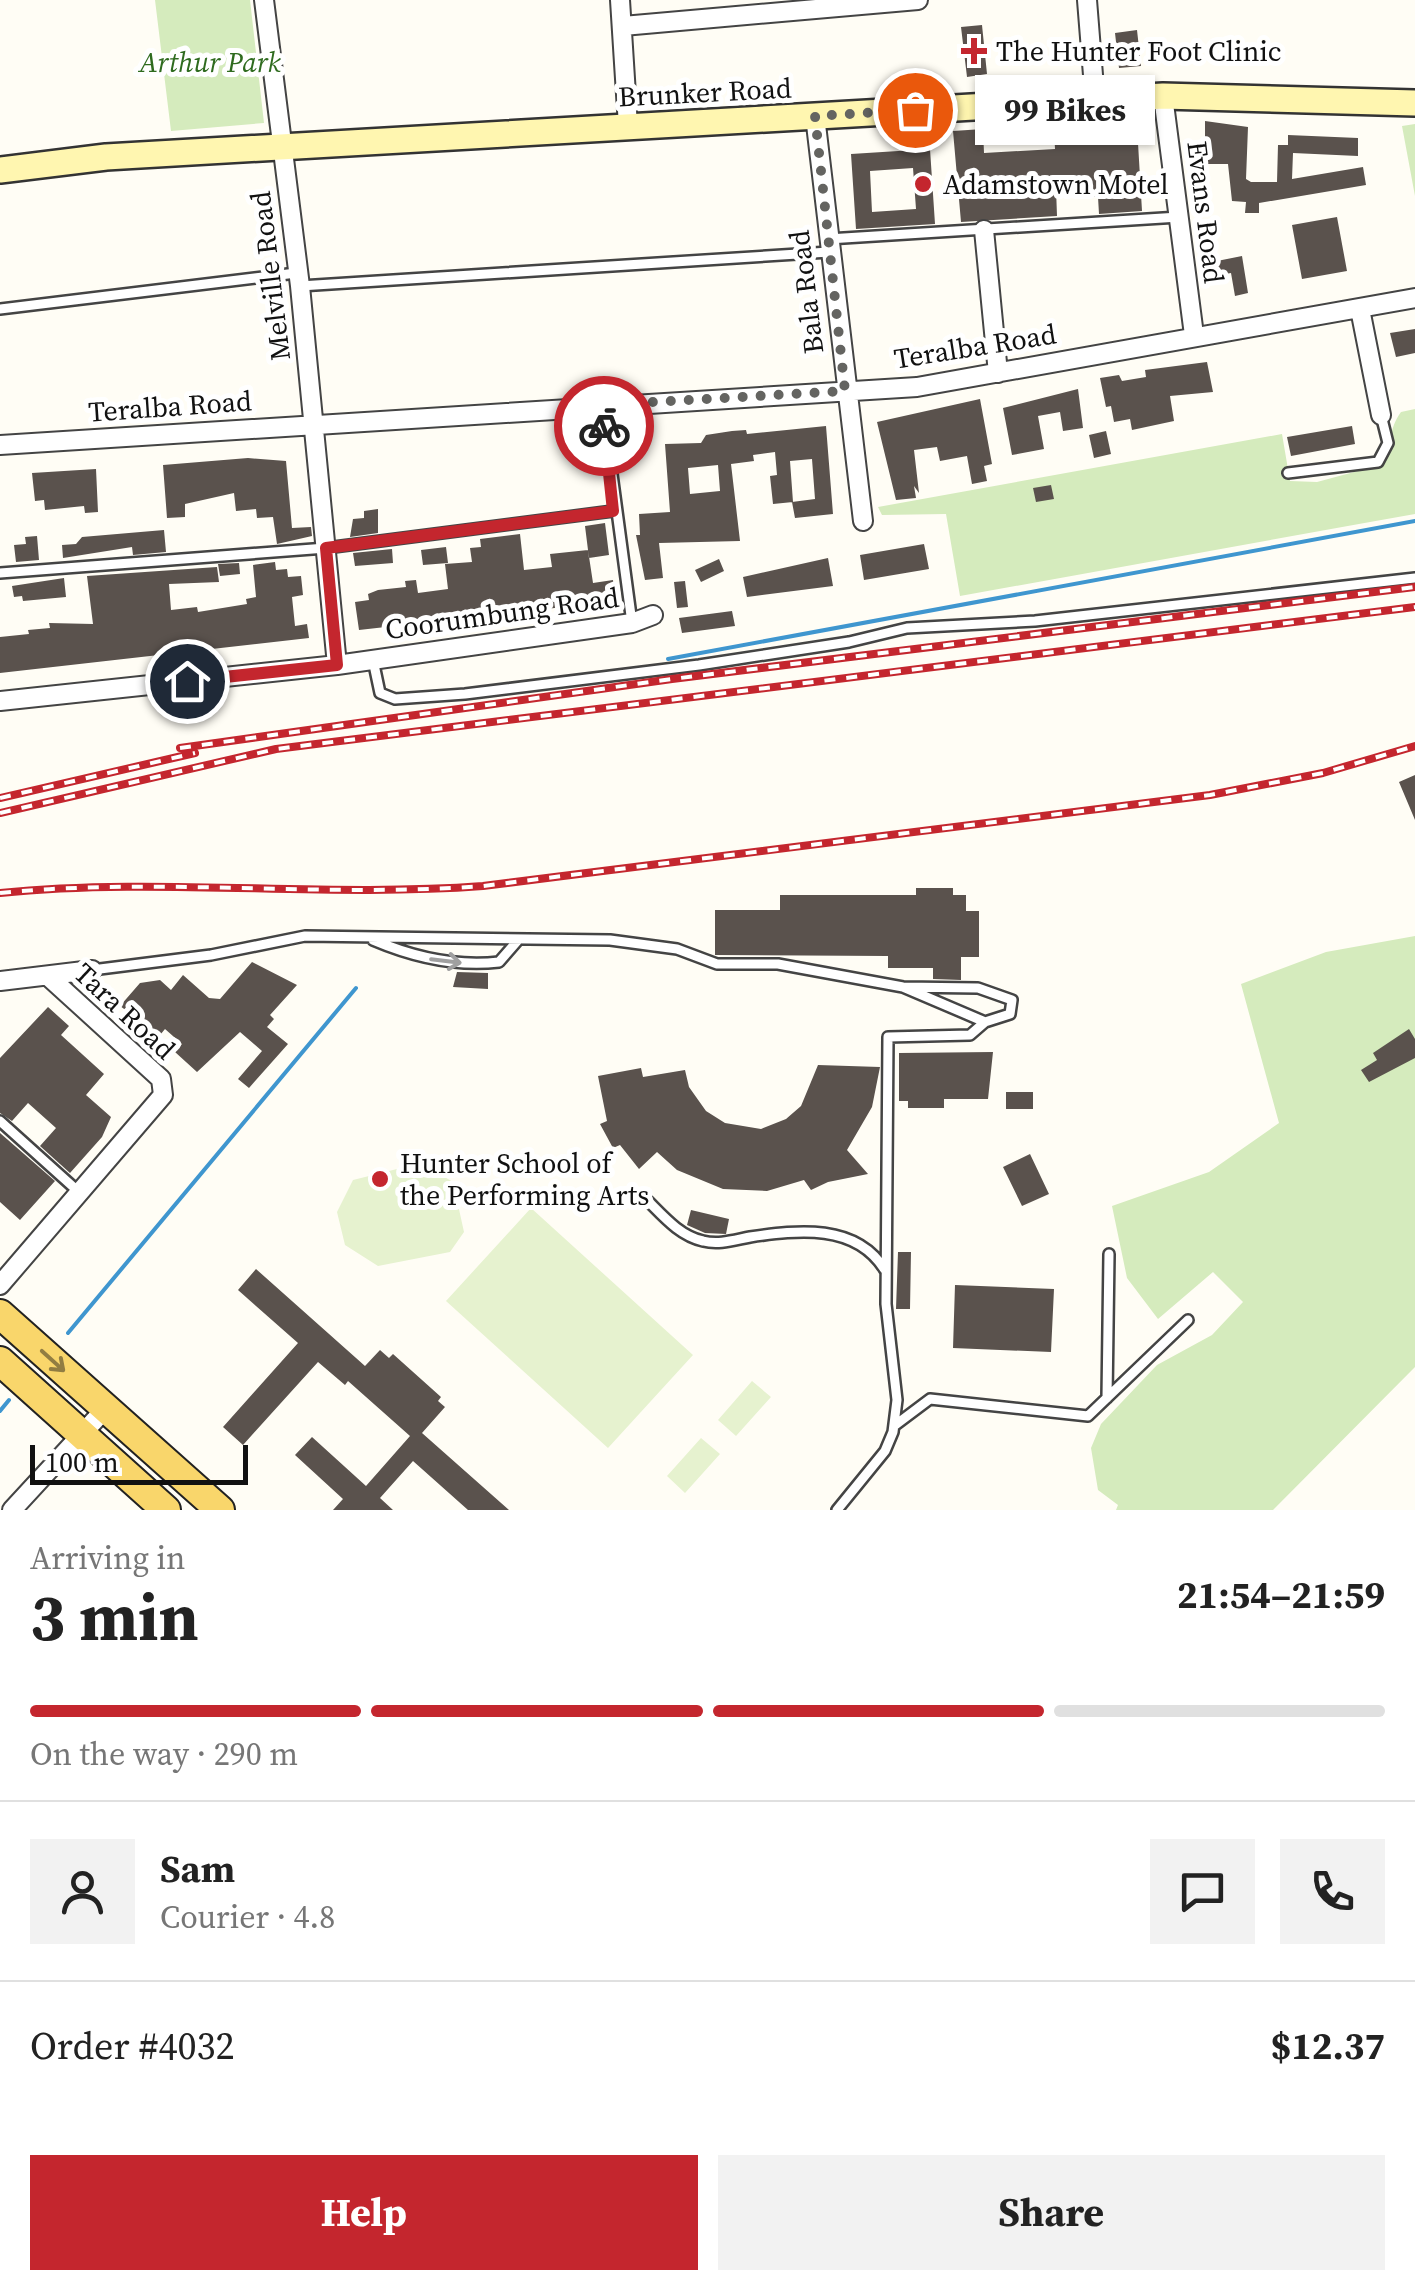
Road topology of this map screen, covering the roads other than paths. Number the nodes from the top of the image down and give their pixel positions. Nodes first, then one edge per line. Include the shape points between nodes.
1 (264, 0) edge
2 (620, 0) edge
3 (918, 0) edge
4 (1087, 0) edge
5 (623, 26) junction
6 (1163, 96) junction
7 (1095, 100) junction
8 (1415, 103) edge
9 (815, 116) junction
10 (628, 126) junction
11 (282, 146) junction
12 (0, 170) edge
13 (1180, 217) junction
14 (984, 230) junction
15 (829, 246) junction
16 (298, 280) junction
17 (1415, 298) edge
18 (1360, 308) junction
19 (0, 309) edge
20 (1194, 336) junction
21 (998, 373) junction
22 (845, 391) junction
23 (602, 405) junction
24 (1381, 415) joint
25 (314, 425) junction
26 (0, 445) edge
27 (1288, 473) dead end
28 (613, 511) junction
29 (863, 522) dead end
30 (326, 548) junction
31 (0, 573) edge
32 (1415, 578) edge
33 (653, 615) dead end
34 (632, 623) junction
35 (373, 660) junction
36 (337, 665) junction
37 (0, 702) edge
38 (365, 937) junction
39 (520, 939) junction
40 (92, 970) joint
41 (48, 976) junction
42 (0, 981) edge
43 (903, 987) junction
44 (985, 1022) junction
45 (0, 1121) edge
46 (80, 1192) junction
47 (647, 1200) dead end
48 (1109, 1254) dead end
49 (887, 1272) junction
50 (0, 1285) edge
51 (0, 1314) edge
52 (1188, 1320) dead end
53 (0, 1362) edge
54 (1107, 1398) junction
55 (106, 1408) junction
56 (894, 1426) junction
57 (82, 1434) junction
58 (12, 1510) edge
59 (166, 1510) edge
60 (220, 1510) edge
61 (837, 1510) edge

1 - 11 street, Melville Road
2 - 5 street
3 - 5 street
4 - 7 street
5 - 10 street
6 - 7 main road, Brunker Road
6 - 8 main road, Brunker Road
6 - 13 street, Evans Road
7 - 9 main road, Brunker Road
9 - 10 main road, Brunker Road
9 - 15 street, Bala Road
10 - 11 main road, Brunker Road
11 - 12 main road, Brunker Road
11 - 16 street, Melville Road
13 - 14 lane
13 - 20 street, Evans Road
14 - 15 lane
14 - 21 street
15 - 16 lane
15 - 22 street, Bala Road
16 - 19 lane
16 - 25 street, Melville Road
17 - 18 street, Teralba Road
18 - 20 street, Teralba Road
18 - 24 street
20 - 21 street, Teralba Road
21 - 22 street, Teralba Road
22 - 23 street, Teralba Road
22 - 29 street, Bala Road
23 - 25 street, Teralba Road
23 - 28 lane
24 - 27 lane via 1388,443 1378,462
25 - 26 street, Teralba Road
25 - 30 street, Melville Road
28 - 30 lane
28 - 34 lane
30 - 31 lane
30 - 36 street, Melville Road
32 - 35 lane via 1034,621 907,628 849,642 465,694 395,699 380,692
33 - 34 street, Coorumbung Road
34 - 35 street, Coorumbung Road
35 - 36 street, Coorumbung Road
36 - 37 street, Coorumbung Road
38 - 39 lane
38 -> 39 lane via 423,958 477,965 499,962
38 - 40 lane via 305,936
39 - 43 lane via 610,940 677,949 718,964 778,964
40 - 41 street
41 - 42 street
41 - 46 street, Tara Road via 164,1086 156,1105
43 - 44 lane
43 - 44 lane via 978,988 1012,1000 1010,1014
44 - 49 lane via 970,1035 888,1038
45 - 46 lane
46 - 50 street
47 - 49 lane via 674,1228 700,1241 828,1233 852,1237
48 - 54 lane
49 - 56 lane
51 -> 55 main road
52 - 54 lane
53 - 57 main road
54 - 56 lane via 1088,1416 930,1399
55 - 57 street
55 - 60 main road
56 - 61 lane via 885,1451
57 - 58 street
57 - 59 main road

